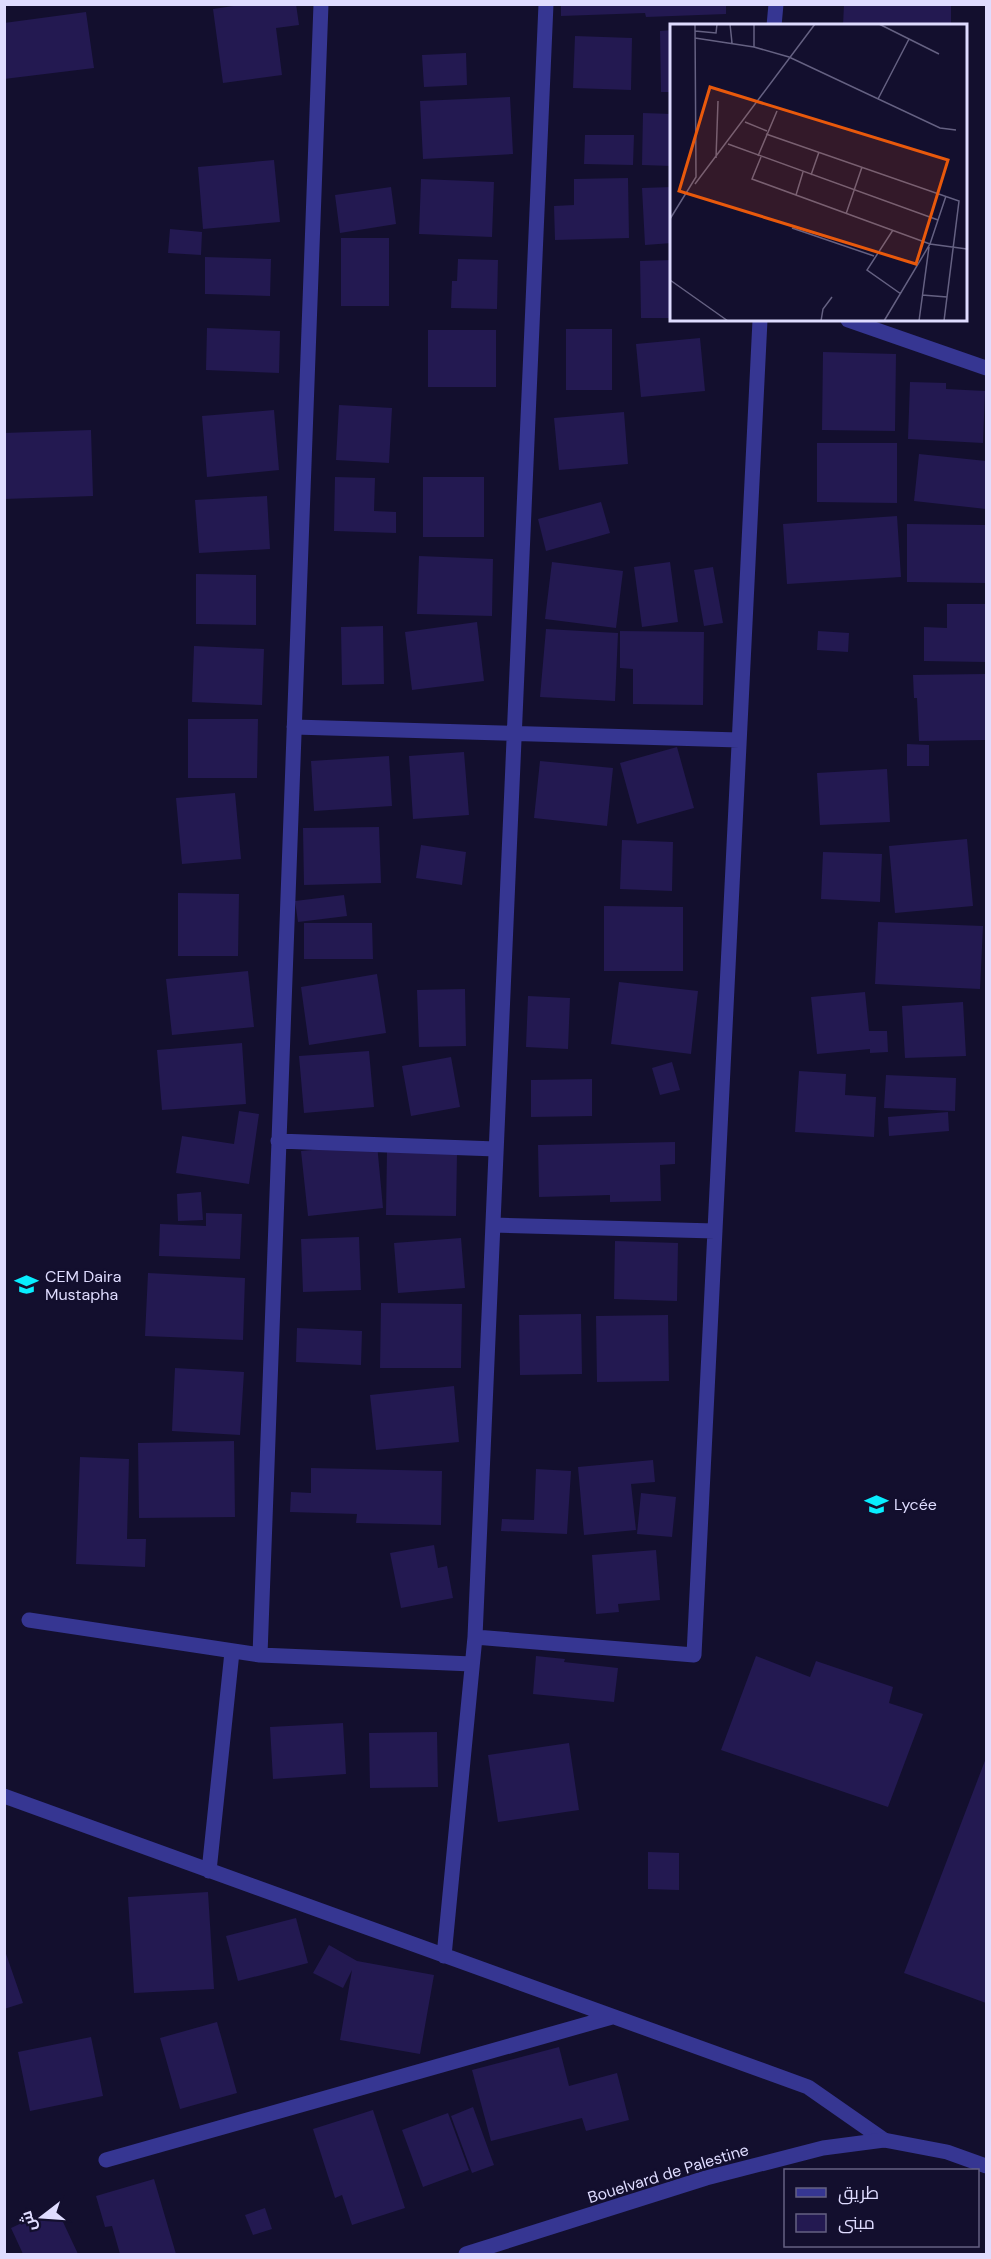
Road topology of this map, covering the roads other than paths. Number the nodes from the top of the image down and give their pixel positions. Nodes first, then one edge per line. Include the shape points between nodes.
1 (321, 4) edge
2 (546, 4) edge
3 (776, 4) edge
4 (774, 24) edge
5 (760, 321) edge
6 (851, 321) edge
7 (987, 368) edge
8 (294, 727) junction
9 (514, 733) junction
10 (739, 740) junction
11 (279, 1141) junction
12 (496, 1149) junction
13 (493, 1225) junction
14 (715, 1231) junction
15 (29, 1620) dead end
16 (475, 1637) junction
17 (232, 1652) junction
18 (260, 1655) junction
19 (472, 1664) junction
20 (4, 1797) edge
21 (209, 1870) junction
22 (444, 1956) junction
23 (612, 2017) junction
24 (884, 2140) junction
25 (106, 2160) dead end
26 (987, 2166) edge
27 (466, 2254) edge

1 - 8 street
2 - 9 street
3 - 4 street
5 - 10 street
6 - 7 street
8 - 9 street
8 - 11 street
9 - 10 street
9 - 12 street
10 - 14 street
11 - 12 street
11 - 18 street
12 - 13 street
13 - 14 street
13 - 16 street
14 - 16 street via 694,1655
15 - 17 street
16 - 19 street
17 - 18 street
17 - 21 street
18 - 19 street
19 - 22 street
20 - 21 street
21 - 22 street
22 - 23 street
23 - 24 street via 808,2087
23 - 25 street
24 - 26 street via 947,2152
24 - 27 street, Bouelvard de Palestine via 823,2148 706,2178

